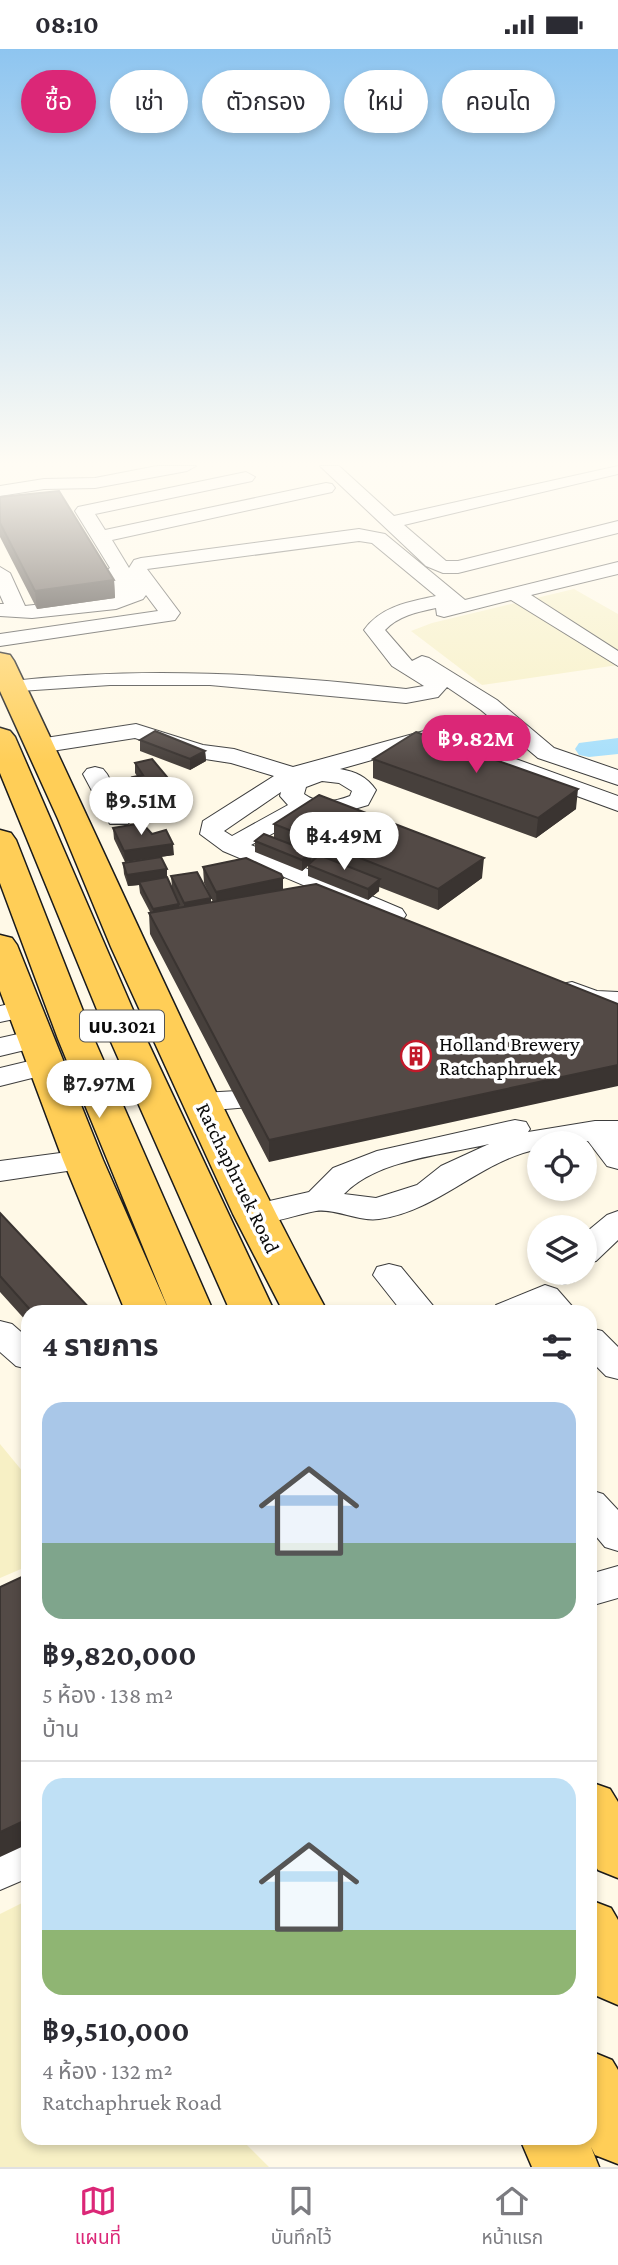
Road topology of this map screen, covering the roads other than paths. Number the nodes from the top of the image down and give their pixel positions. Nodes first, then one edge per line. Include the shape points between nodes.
1 (104, 565) edge
2 (117, 565) edge
3 (140, 565) edge
4 (410, 565) edge
5 (441, 565) edge
6 (462, 565) edge
7 (618, 568) edge
8 (0, 573) edge
9 (515, 594) junction
10 (456, 603) junction
11 (8, 610) edge
12 (431, 614) junction
13 (80, 617) junction
14 (478, 622) dead end
15 (0, 627) edge
16 (0, 633) edge
17 (0, 640) edge
18 (618, 660) edge
19 (6, 674) edge
20 (441, 681) junction
21 (504, 728) dead end
22 (24, 738) edge
23 (444, 740) junction
24 (297, 777) junction
25 (618, 778) edge
26 (62, 795) junction
27 (618, 804) edge
28 (306, 806) junction
29 (119, 819) dead end
30 (0, 840) edge
31 (232, 846) junction
32 (415, 924) edge
33 (2, 959) edge
34 (542, 978) edge
35 (618, 1000) edge
36 (25, 1039) edge
37 (247, 1067) edge
38 (1, 1074) edge
39 (304, 1094) edge
40 (263, 1100) junction
41 (201, 1102) junction
42 (610, 1124) edge
43 (618, 1159) edge
44 (83, 1160) junction
45 (0, 1171) edge
46 (319, 1200) junction
47 (254, 1215) junction
48 (618, 1222) edge
49 (597, 1241) edge
50 (388, 1275) dead end
51 (146, 1305) edge
52 (189, 1305) edge
53 (249, 1305) edge
54 (302, 1305) edge
55 (415, 1305) edge
56 (526, 1305) edge
57 (553, 1305) edge
58 (0, 1333) edge
59 (597, 1347) edge
60 (21, 1351) edge
61 (618, 1367) edge
62 (597, 1512) edge
63 (618, 1536) edge
64 (618, 1582) edge
65 (597, 1588) edge
66 (597, 1818) edge
67 (618, 1852) edge
68 (21, 1860) edge
69 (0, 1870) edge
70 (597, 1940) edge
71 (618, 1976) edge
72 (597, 2094) edge
73 (618, 2132) edge
74 (555, 2145) edge
75 (567, 2167) edge

1 - 11 street via 126,597 116,603 32,613
2 - 13 street via 141,606 133,611
3 - 17 street via 137,570 168,616
4 - 10 street
5 - 6 street
7 - 9 street
8 - 11 street
9 - 10 street
9 - 18 street
10 - 12 street
10 - 20 street via 391,616 374,630 399,662
12 - 14 street via 451,623
12 - 20 street via 402,621 392,632
13 - 15 street
13 - 16 street
19 - 20 street via 289,682 405,696 430,692
19 - 22 main road, Ratchaphruek Road / นบ.3021
20 - 25 street via 481,700 546,754
21 - 23 street
22 - 24 street via 135,731
22 - 26 main road, Ratchaphruek Road / นบ.3021
22 - 53 main road, Ratchaphruek Road / นบ.3021 via 138,1063
23 - 24 street via 410,740
23 - 27 street
24 - 28 street via 292,796
24 - 28 street via 341,775 357,781 364,790 360,800 345,807
24 - 31 street via 212,826 212,834
26 - 29 street via 98,781
26 - 41 main road, Ratchaphruek Road / นบ.3021
28 - 31 street
30 - 52 main road, นบ.3021 via 76,1039
31 - 32 street
33 - 36 main road
34 - 35 street via 593,999
36 - 38 street
36 - 44 main road
37 - 40 street
39 - 40 street
40 - 41 street
41 - 47 main road, Ratchaphruek Road / นบ.3021
42 - 43 street
42 - 46 street via 516,1144 452,1173 428,1192 377,1209
42 - 46 street via 577,1115 388,1158 344,1175
44 - 45 street
44 - 51 main road
46 - 47 street
47 - 54 main road, Ratchaphruek Road / นบ.3021
48 - 49 street
50 - 55 street
56 - 57 street via 545,1297
58 - 60 street
59 - 61 street
62 - 63 street
64 - 65 street
66 - 67 main road
68 - 69 street
70 - 71 main road
72 - 73 main road
74 - 75 main road

